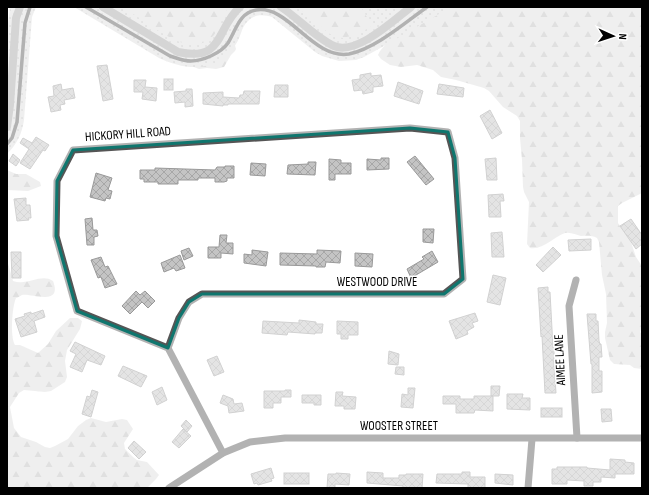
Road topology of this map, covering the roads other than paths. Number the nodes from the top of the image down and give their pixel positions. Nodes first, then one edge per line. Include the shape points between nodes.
1 (30, 7) edge
2 (86, 7) edge
3 (427, 7) edge
4 (448, 132) joint
5 (7, 144) edge
6 (576, 280) dead end
7 (168, 348) junction
8 (577, 438) junction
9 (642, 438) edge
10 (532, 439) junction
11 (223, 453) junction
12 (168, 488) edge
13 (528, 488) edge

1 - 5 lane via 25,23 17,122 12,138
2 - 3 lane via 170,56 192,61 222,50 241,18 254,10 272,12 287,20 330,52 349,54 364,49 392,33
4 - 7 street, WESTWOOD DRIVE via 455,158 463,279 444,294 202,294 189,302 179,318
4 - 7 street, HICKORY HILL ROAD via 410,128 73,150 57,181 56,236 77,311
6 - 8 street, AIMEE LANE via 569,306
7 - 11 street
8 - 9 street, WOOSTER STREET
8 - 10 street, WOOSTER STREET
10 - 11 street, WOOSTER STREET via 285,438 250,442
10 - 13 street
11 - 12 street, WOOSTER STREET

